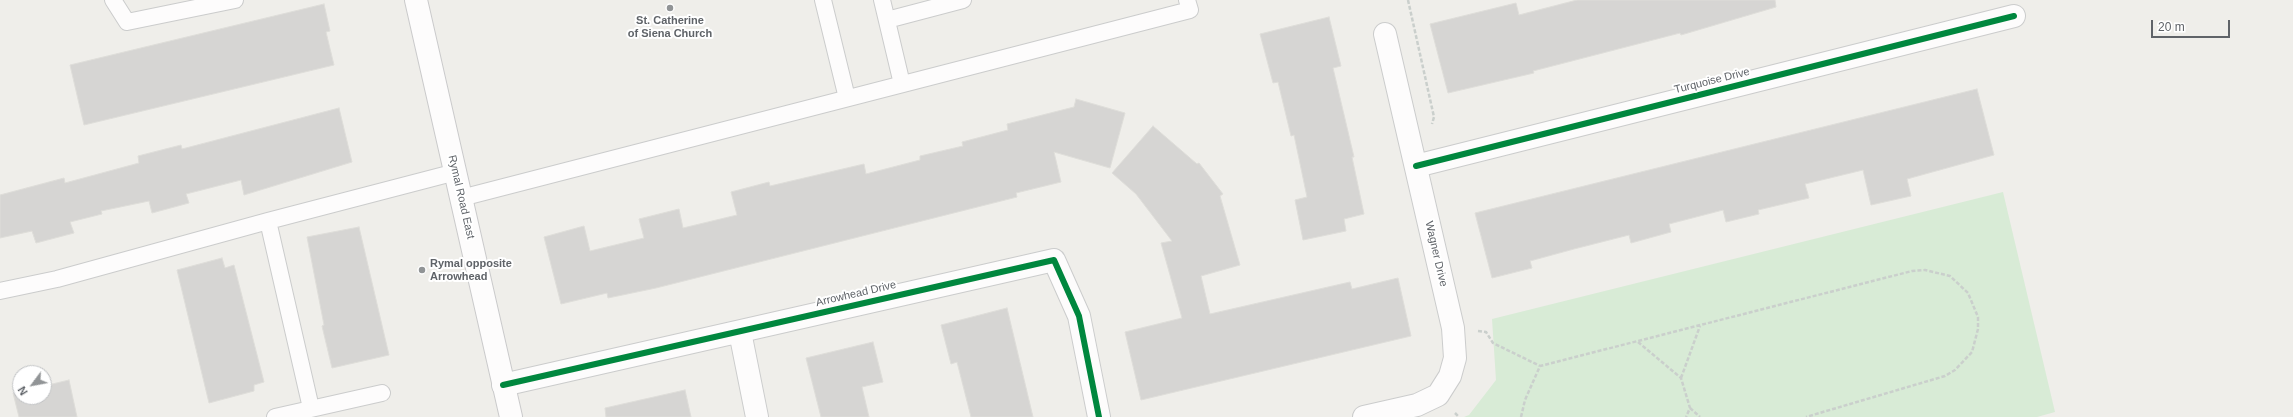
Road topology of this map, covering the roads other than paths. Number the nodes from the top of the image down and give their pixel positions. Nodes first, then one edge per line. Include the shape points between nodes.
1 (112, 0) edge
2 (235, 0) edge
3 (416, 0) edge
4 (823, 0) edge
5 (882, 0) edge
6 (963, 0) edge
7 (1188, 0) edge
8 (2014, 16) dead end
9 (887, 20) junction
10 (1385, 34) dead end
11 (902, 84) junction
12 (847, 98) junction
13 (1416, 166) junction
14 (456, 172) junction
15 (461, 198) junction
16 (268, 221) junction
17 (0, 291) edge
18 (740, 332) junction
19 (503, 385) junction
20 (382, 393) dead end
21 (311, 408) junction
22 (275, 417) edge
23 (511, 417) edge
24 (757, 417) edge
25 (1099, 417) edge
26 (1364, 417) edge

1 - 2 lane via 127,22
3 - 14 street, Rymal Road East
4 - 12 lane
5 - 9 lane
6 - 9 lane
7 - 11 lane via 1190,10
8 - 13 street, Turquoise Drive
9 - 11 lane
10 - 13 street, Wagner Drive
11 - 12 lane
12 - 15 lane
13 - 26 street, Wagner Drive via 1453,328 1455,358 1450,376 1438,395 1417,405
14 - 15 street, Rymal Road East
14 - 16 lane
15 - 19 street, Rymal Road East
16 - 17 lane via 57,279
16 - 21 lane
18 - 19 street, Arrowhead Drive
18 - 24 street
18 - 25 street, Arrowhead Drive via 1054,260 1079,316
19 - 23 street, Rymal Road East
20 - 21 lane
21 - 22 lane

